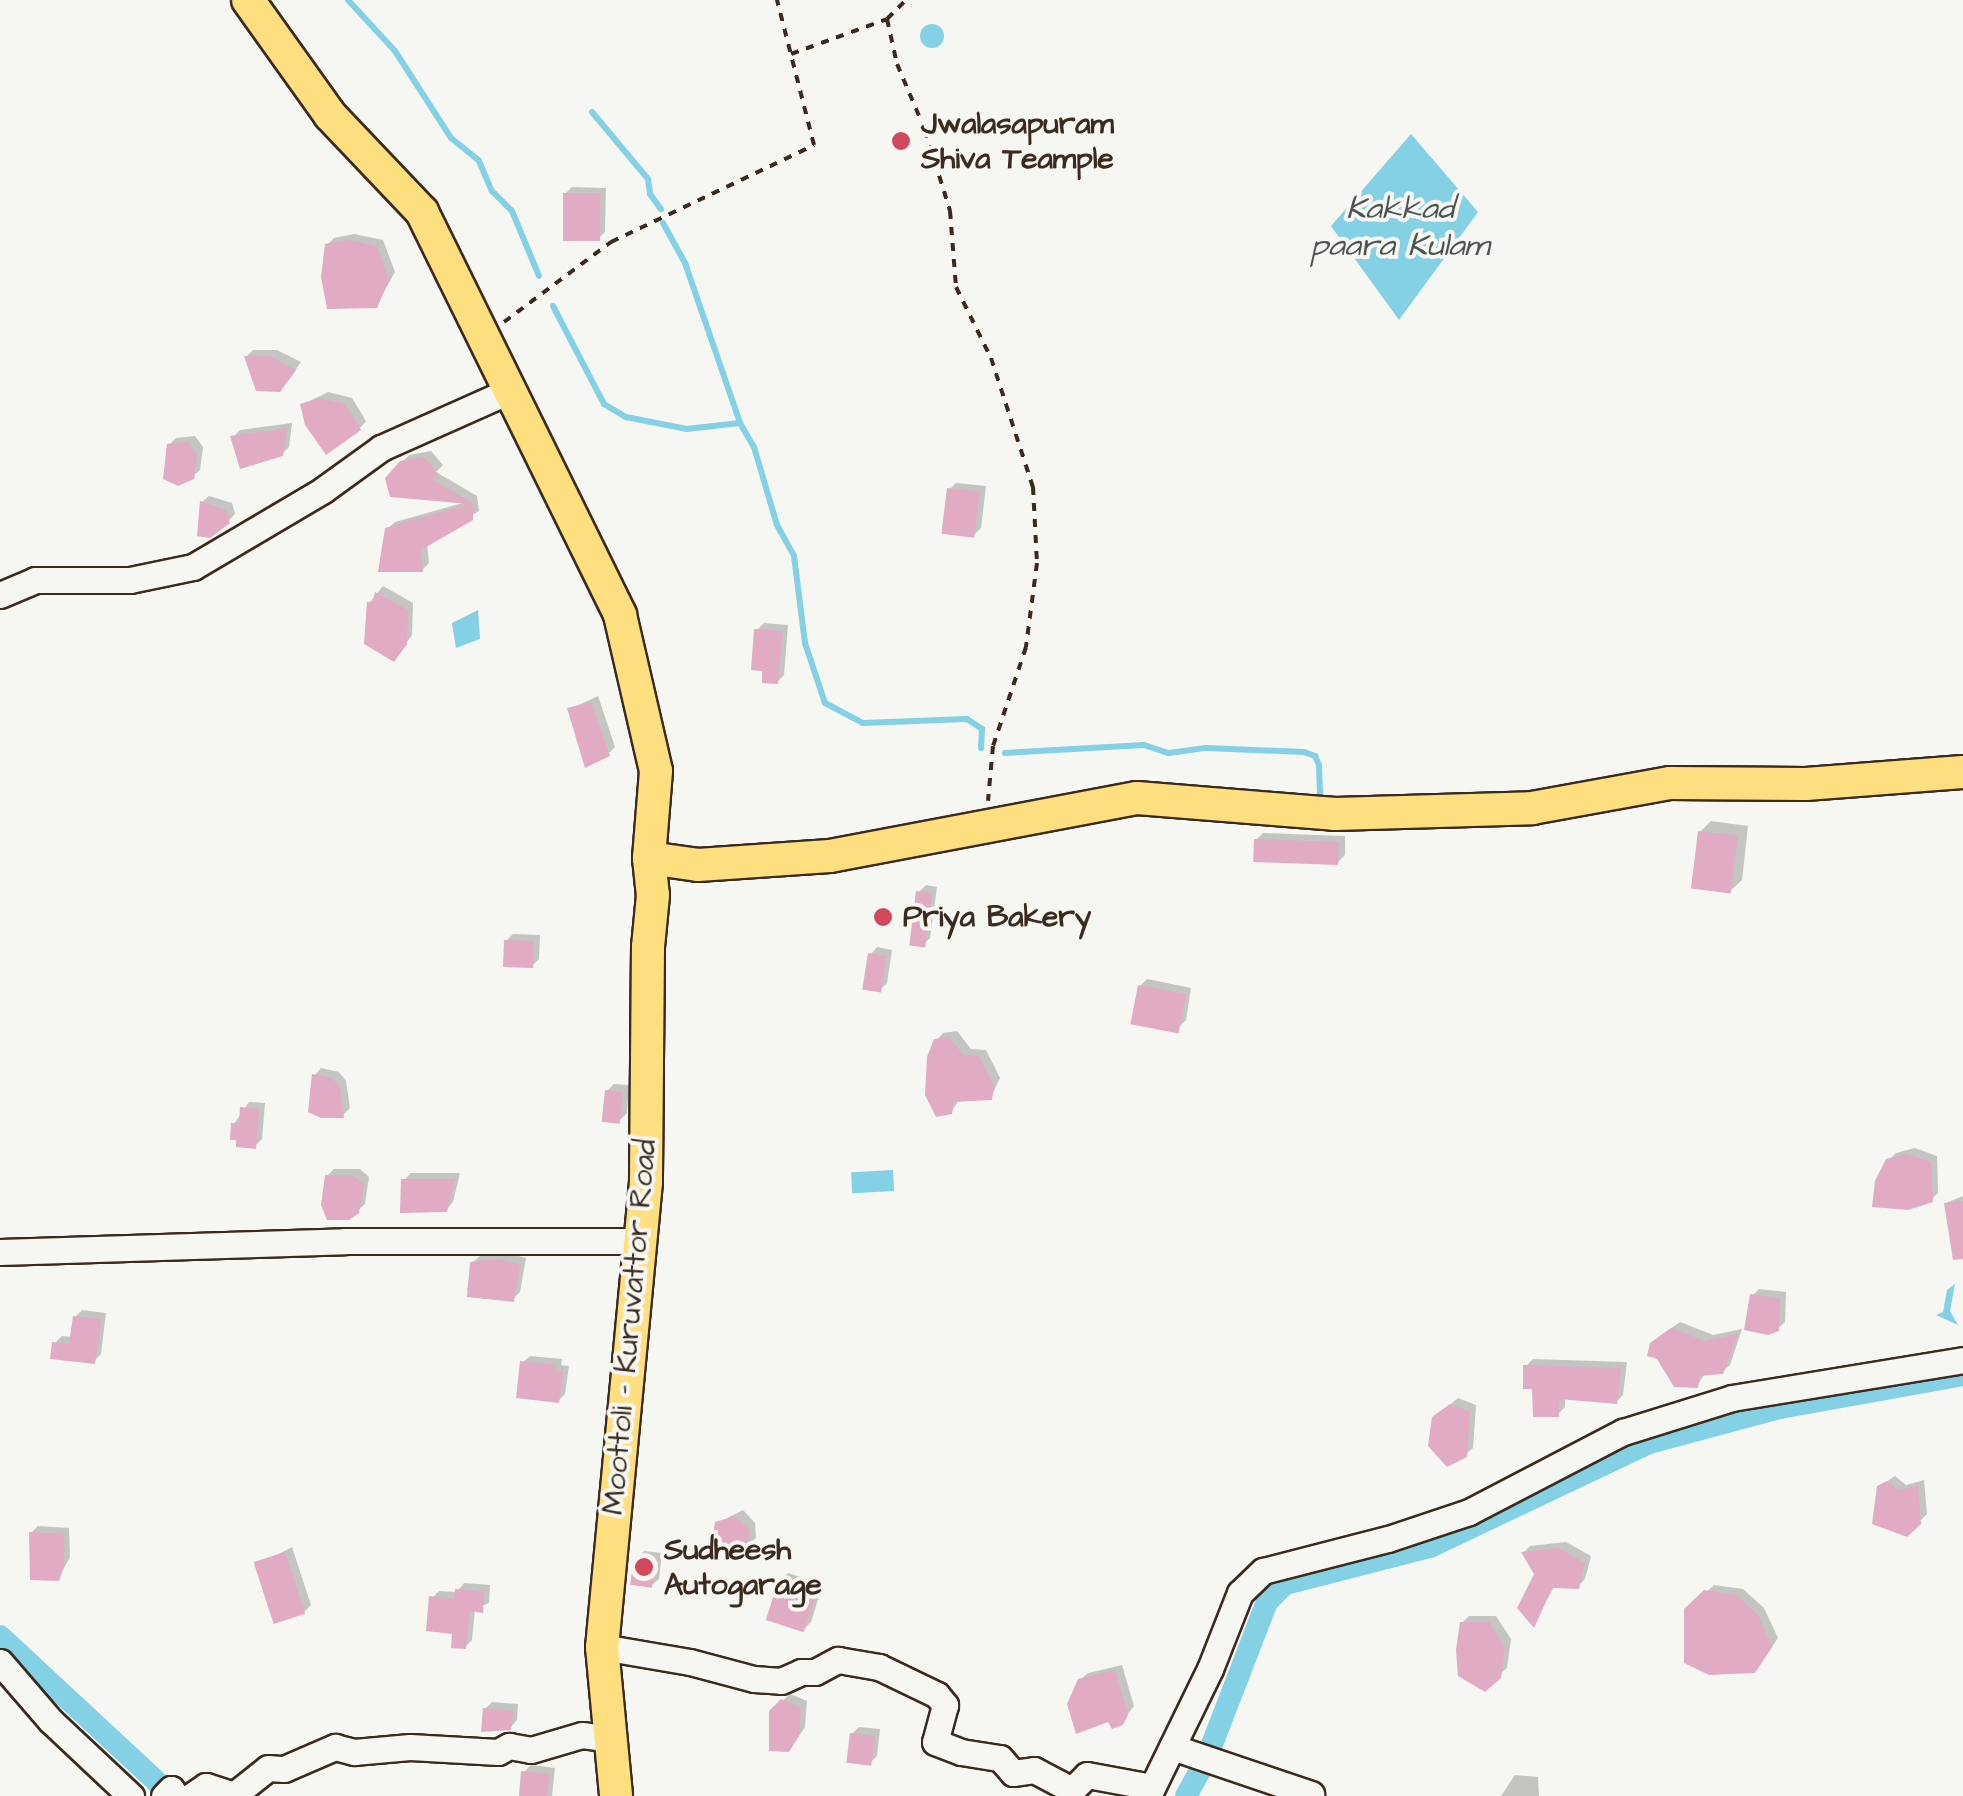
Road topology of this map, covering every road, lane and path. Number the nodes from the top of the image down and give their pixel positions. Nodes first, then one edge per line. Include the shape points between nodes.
1 (248, 0) edge
2 (778, 0) edge
3 (906, 0) edge
4 (887, 19) junction
5 (791, 54) junction
6 (484, 338) junction
7 (511, 390) junction
8 (0, 596) edge
9 (1963, 772) edge
10 (986, 825) junction
11 (649, 858) junction
12 (638, 1241) junction
13 (0, 1252) edge
14 (1963, 1360) edge
15 (602, 1647) junction
16 (0, 1662) edge
17 (610, 1733) junction
18 (1172, 1747) junction
19 (1150, 1792) edge
20 (176, 1794) edge
21 (1311, 1794) edge
22 (131, 1796) edge
23 (616, 1796) edge

1 - 6 main road, Moottoli - Kuruvattor Road via 330,115 422,212
2 - 5 path
3 - 4 path
4 - 5 path
4 - 10 path via 950,212 956,288 990,358 1033,487 1037,563 1026,648 993,746
5 - 6 path via 814,145 610,242
6 - 7 main road, Moottoli - Kuruvattor Road
7 - 8 street via 380,448 194,567 130,580 35,580
7 - 11 main road, Moottoli - Kuruvattor Road via 620,615 656,771
9 - 10 main road via 1806,784 1670,783 1532,808 1335,814 1137,798
10 - 11 main road via 830,856 698,865
11 - 12 main road, Moottoli - Kuruvattor Road via 646,1182
12 - 13 street via 344,1241
12 - 15 main road, Moottoli - Kuruvattor Road
14 - 18 street via 1732,1398 1623,1432 1469,1512 1263,1571 1240,1593
15 - 17 main road, Moottoli - Kuruvattor Road
15 - 19 street via 754,1680 781,1681 838,1660 878,1667 945,1705 935,1742 1000,1758 1014,1773 1034,1770 1072,1790 1087,1774
16 - 22 street via 50,1721
17 - 20 street via 498,1752 335,1747 284,1769 268,1768 234,1795 206,1786
17 - 23 main road, Moottoli - Kuruvattor Road
18 - 19 street
18 - 21 street

